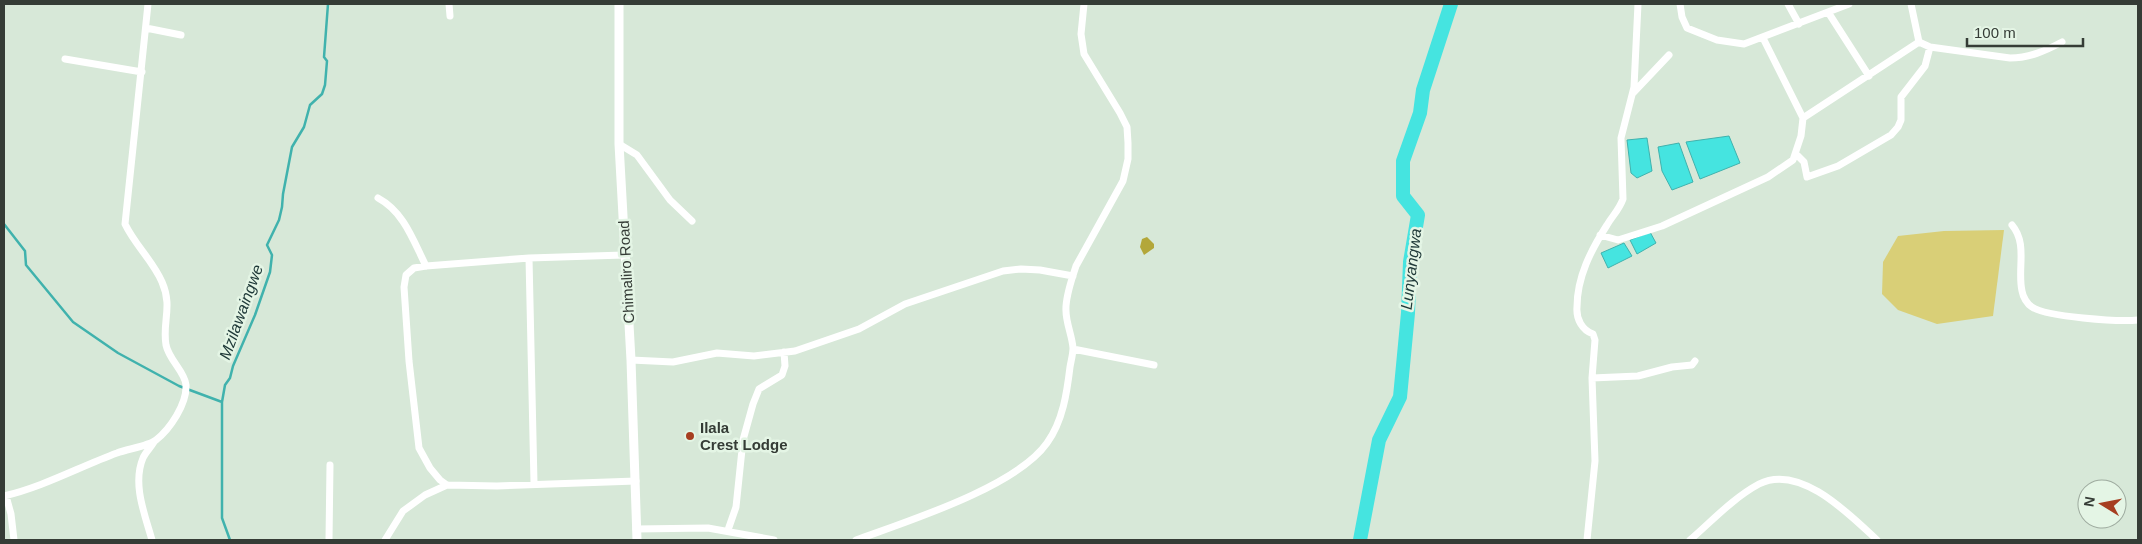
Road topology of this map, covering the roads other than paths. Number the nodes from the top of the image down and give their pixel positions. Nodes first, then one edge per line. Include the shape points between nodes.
1 (148, 4) edge
2 (449, 4) edge
3 (619, 4) edge
4 (1084, 4) edge
5 (1638, 4) edge
6 (1680, 4) edge
7 (1788, 4) edge
8 (1849, 4) edge
9 (1911, 4) edge
10 (1828, 12) junction
11 (450, 16) dead end
12 (1799, 24) junction
13 (146, 28) junction
14 (181, 35) dead end
15 (1763, 38) junction
16 (1919, 42) junction
17 (2062, 42) dead end
18 (1930, 46) junction
19 (1669, 55) dead end
20 (65, 59) dead end
21 (142, 72) junction
22 (1868, 76) junction
23 (1633, 93) junction
24 (1803, 118) junction
25 (619, 144) junction
26 (1796, 154) junction
27 (378, 198) dead end
28 (692, 221) dead end
29 (2012, 225) dead end
30 (1600, 235) junction
31 (624, 255) junction
32 (529, 258) junction
33 (426, 266) junction
34 (1073, 276) junction
35 (2138, 320) edge
36 (1073, 349) junction
37 (784, 352) junction
38 (631, 360) junction
39 (1695, 361) dead end
40 (1154, 365) dead end
41 (1592, 378) junction
42 (154, 442) junction
43 (330, 465) dead end
44 (636, 482) junction
45 (534, 483) junction
46 (448, 485) junction
47 (5, 496) edge
48 (636, 529) junction
49 (728, 530) junction
50 (14, 540) edge
51 (152, 540) edge
52 (329, 540) edge
53 (385, 540) edge
54 (637, 540) edge
55 (774, 540) edge
56 (856, 540) edge
57 (1586, 540) edge
58 (1690, 540) edge
59 (1877, 540) edge

1 - 13 street
2 - 11 street
3 - 25 street, Chimaliro Road
4 - 34 street via 1081,34 1084,54 1127,127 1128,151 1123,181
5 - 23 street
6 - 15 street via 1687,28 1701,34 1734,44
7 - 12 street
8 - 10 street
9 - 16 street
10 - 12 street
10 - 22 street
12 - 15 street
13 - 14 street
13 - 21 street
15 - 24 street
16 - 18 street
16 - 22 street
17 - 18 street via 2021,58
18 - 26 street via 1925,66 1901,97 1901,120 1891,135 1838,166 1807,177 1804,162
19 - 23 street
20 - 21 street
21 - 42 street via 126,224 162,282 167,299 167,347 186,387 176,418
22 - 24 street
23 - 30 street via 1621,138 1623,199
24 - 26 street
25 - 28 street via 637,154 670,200
25 - 31 street, Chimaliro Road
26 - 30 street via 1786,166 1768,178 1662,226 1618,240
27 - 33 street via 399,213
29 - 35 street via 2021,247 2022,292 2027,303 2034,308 2074,317
30 - 41 street via 1584,267 1576,312 1586,331 1595,336
31 - 32 street
31 - 38 street, Chimaliro Road
32 - 33 street
32 - 45 street
33 - 46 street via 414,268 406,275 409,361 419,448 430,468
34 - 36 street via 1066,309
34 - 37 street via 1040,270 1003,271 905,304 859,329 806,348
36 - 40 street
36 - 56 street via 1058,423 1035,458 1012,475 945,506
37 - 38 street via 754,356 717,353 673,362
37 - 49 street via 782,375 762,386 753,404 743,440 736,507
38 - 44 street, Chimaliro Road
39 - 41 street via 1690,365 1638,376
41 - 57 street via 1594,461
42 - 47 street via 123,450
42 - 51 street via 143,458 139,474 140,494
43 - 52 street
44 - 45 street
44 - 48 street, Chimaliro Road
45 - 46 street
46 - 53 street via 424,495 404,511
47 - 50 street
48 - 49 street via 699,527
48 - 54 street, Chimaliro Road
49 - 55 street
58 - 59 street via 1737,498 1760,483 1774,480 1808,486 1832,500

